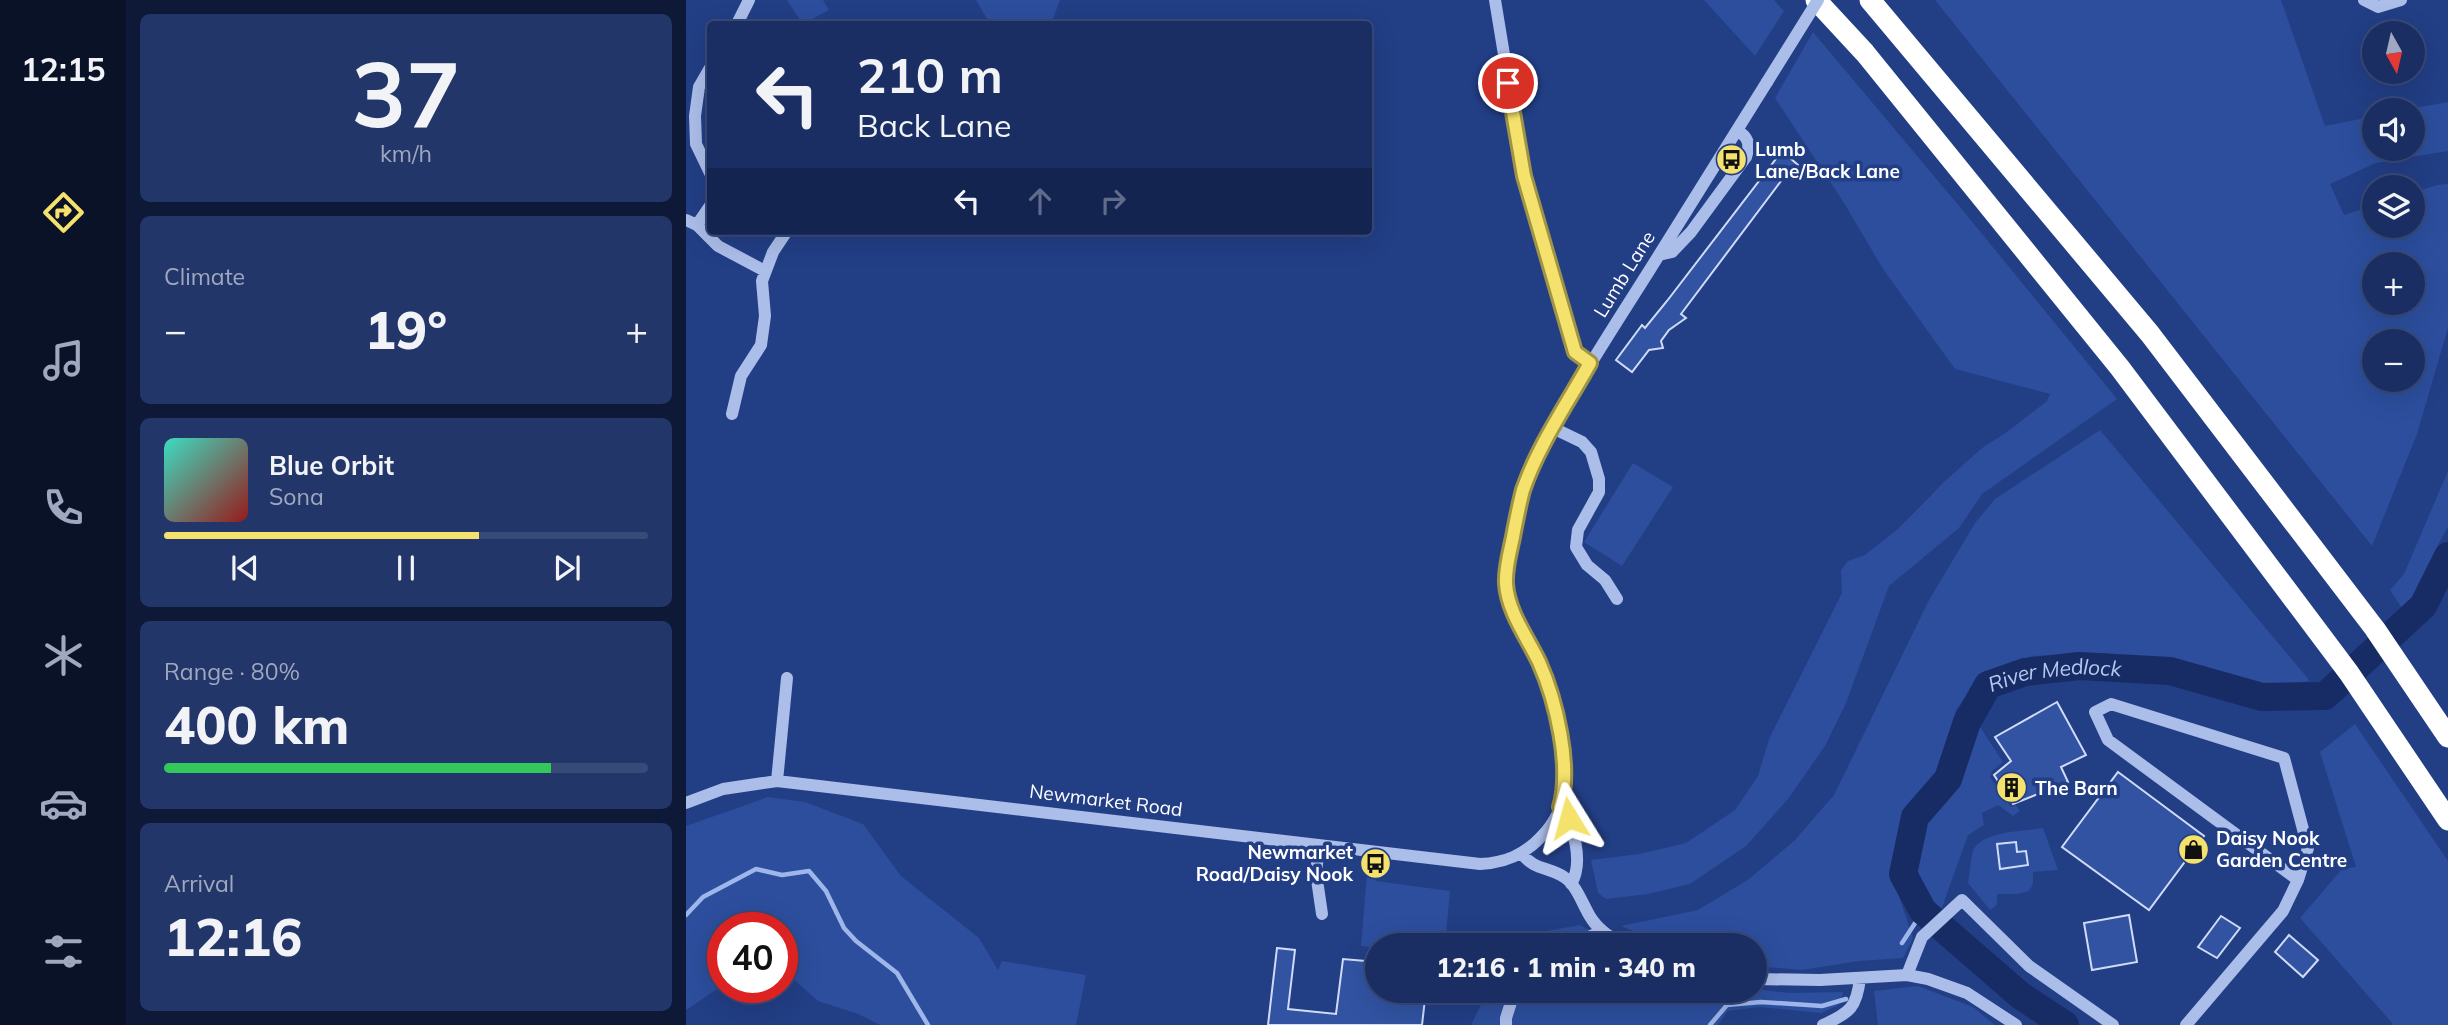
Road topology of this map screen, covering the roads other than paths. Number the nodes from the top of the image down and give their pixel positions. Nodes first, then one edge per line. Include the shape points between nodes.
1 (749, 0) edge
2 (1495, 0) edge
3 (1817, 0) edge
4 (1870, 0) edge
5 (2364, 0) edge
6 (2401, 0) edge
7 (738, 21) edge
8 (707, 73) edge
9 (1737, 130) junction
10 (707, 167) edge
11 (707, 209) edge
12 (691, 223) edge
13 (784, 235) edge
14 (1660, 255) junction
15 (765, 271) junction
16 (1590, 363) junction
17 (732, 414) dead end
18 (1553, 428) junction
19 (1617, 599) dead end
20 (787, 678) dead end
21 (2448, 737) edge
22 (777, 781) junction
23 (686, 803) edge
24 (1560, 807) junction
25 (2448, 821) edge
26 (1319, 845) junction
27 (1522, 854) junction
28 (2298, 880) junction
29 (1571, 884) junction
30 (1322, 914) dead end
31 (1602, 931) junction
32 (1598, 933) edge
33 (1605, 933) edge
34 (1907, 975) junction
35 (1860, 978) junction
36 (1767, 979) edge
37 (1511, 1003) edge
38 (1506, 1025) edge
39 (1823, 1025) edge
40 (2016, 1025) edge
41 (2113, 1025) edge
42 (2186, 1025) edge

1 - 7 street
2 - 16 street via 1524,176 1575,352
3 - 9 street, Lumb Lane, bridge
3 - 25 highway via 2120,368 2315,628
4 - 21 highway via 2150,334 2353,600
5 - 6 street via 2378,7
8 - 10 street via 699,87 695,116 696,144
9 - 14 street, Lumb Lane
9 - 14 street via 1749,143 1746,157 1691,232 1672,252
11 - 12 street
12 - 15 street via 718,246
13 - 15 street
14 - 16 street, Lumb Lane
15 - 17 street via 761,345 741,376
16 - 18 street, Lumb Lane
18 - 19 street via 1582,442 1591,452 1599,492 1575,541 1587,565 1605,580
18 - 24 street, Lumb Lane via 1524,489 1506,583 1512,610 1540,664 1551,699 1565,785
20 - 22 street
22 - 23 street, Newmarket Road via 723,789
22 - 26 street, Newmarket Road
24 - 27 street, Lumb Lane via 1544,834
24 - 29 street via 1569,818 1574,839 1576,875
26 - 27 street, Newmarket Road via 1480,864
26 - 30 street via 1315,873
27 - 29 street via 1529,863
28 - 28 street via 2308,848 2284,758 2111,704 2095,712 2108,740
28 - 42 street via 2283,911
29 - 31 street
31 - 32 street
31 - 33 street
34 - 35 street
34 - 40 street via 1967,993
34 - 41 street via 1922,937 1962,900 2029,965
35 - 36 street
35 - 39 street via 1856,1003
37 - 38 street

